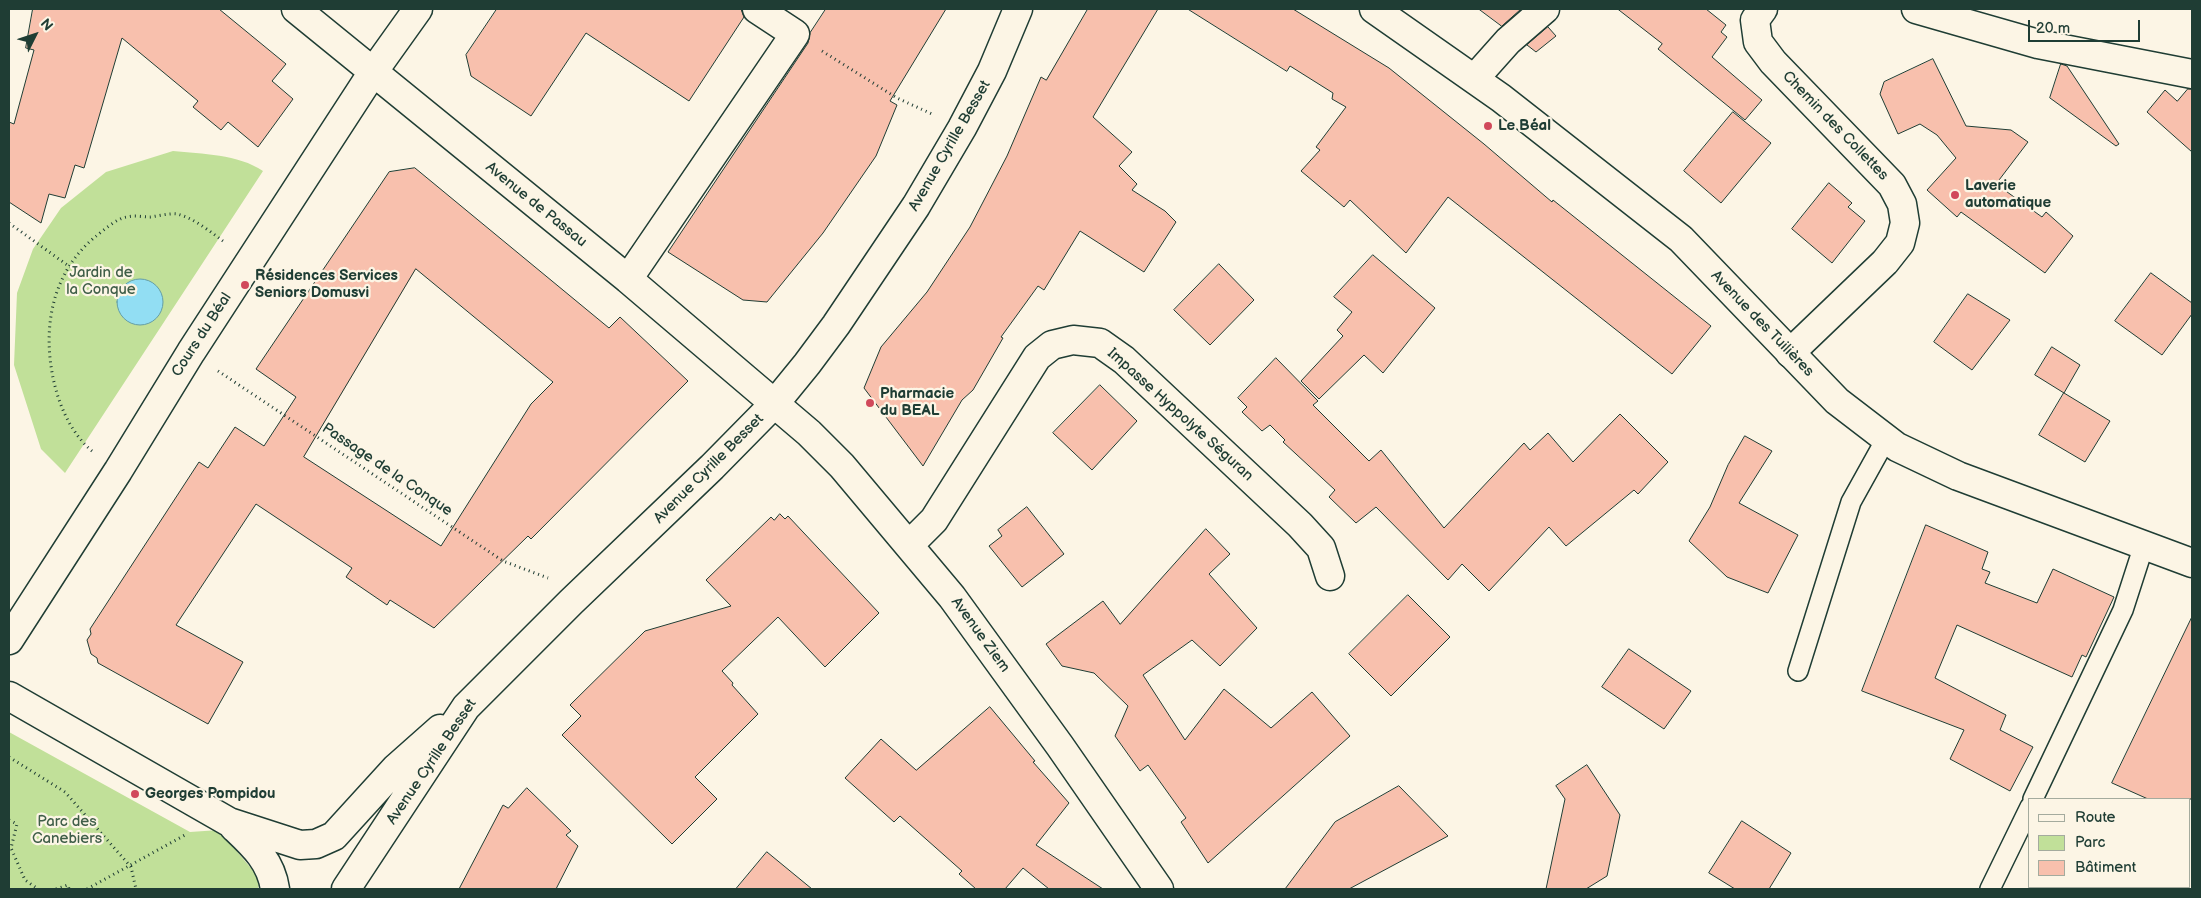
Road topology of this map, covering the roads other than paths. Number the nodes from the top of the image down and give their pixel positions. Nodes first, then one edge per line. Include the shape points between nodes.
1 (296, 9) edge
2 (418, 9) edge
3 (757, 9) edge
4 (1374, 9) edge
5 (1545, 9) edge
6 (1763, 9) edge
7 (1916, 9) edge
8 (1018, 12) edge
9 (374, 72) junction
10 (2192, 74) edge
11 (1475, 78) junction
12 (628, 279) junction
13 (1790, 353) junction
14 (776, 402) junction
15 (1886, 439) junction
16 (909, 545) junction
17 (2144, 545) junction
18 (2192, 564) edge
19 (1330, 576) dead end
20 (9, 640) edge
21 (1798, 671) dead end
22 (9, 696) edge
23 (466, 707) junction
24 (2033, 798) edge
25 (2028, 811) edge
26 (229, 822) junction
27 (275, 889) edge
28 (346, 889) edge
29 (1159, 889) edge
30 (1990, 889) edge

1 - 9 street, Avenue de Passau
2 - 9 street, Cours du Béal
3 - 12 street via 795,34
4 - 11 street, Avenue des Tuilières
5 - 11 street via 1508,41
6 - 13 street, Chemin des Collettes via 1755,20 1758,42 1773,62 1892,185 1902,204 1905,223 1900,243 1885,262
7 - 10 street via 2038,44
8 - 14 street, Avenue Cyrille Besset via 992,71 916,206 836,325
9 - 12 street, Avenue de Passau
9 - 20 street, Cours du Béal via 190,352
11 - 13 street, Avenue des Tuilières via 1681,239
12 - 14 street, Avenue de Passau
13 - 15 street, Avenue des Tuilières via 1837,401
14 - 16 street, Avenue Ziem via 842,466
14 - 23 street, Avenue Cyrille Besset
15 - 17 street, Avenue des Tuilières via 1958,476
15 - 21 lane via 1851,502
16 - 19 street, Impasse Hyppolyte Séguran via 934,520 1037,357 1052,345 1073,340 1100,343 1124,360 1300,525 1321,548
16 - 29 street, Avenue Ziem via 952,597
17 - 18 street, Avenue des Tuilières
17 - 24 lane via 2123,610
22 - 26 street
23 - 26 street via 396,768 334,836 316,844 300,845
23 - 28 street, Avenue Cyrille Besset
25 - 30 lane
26 - 27 street via 260,852

